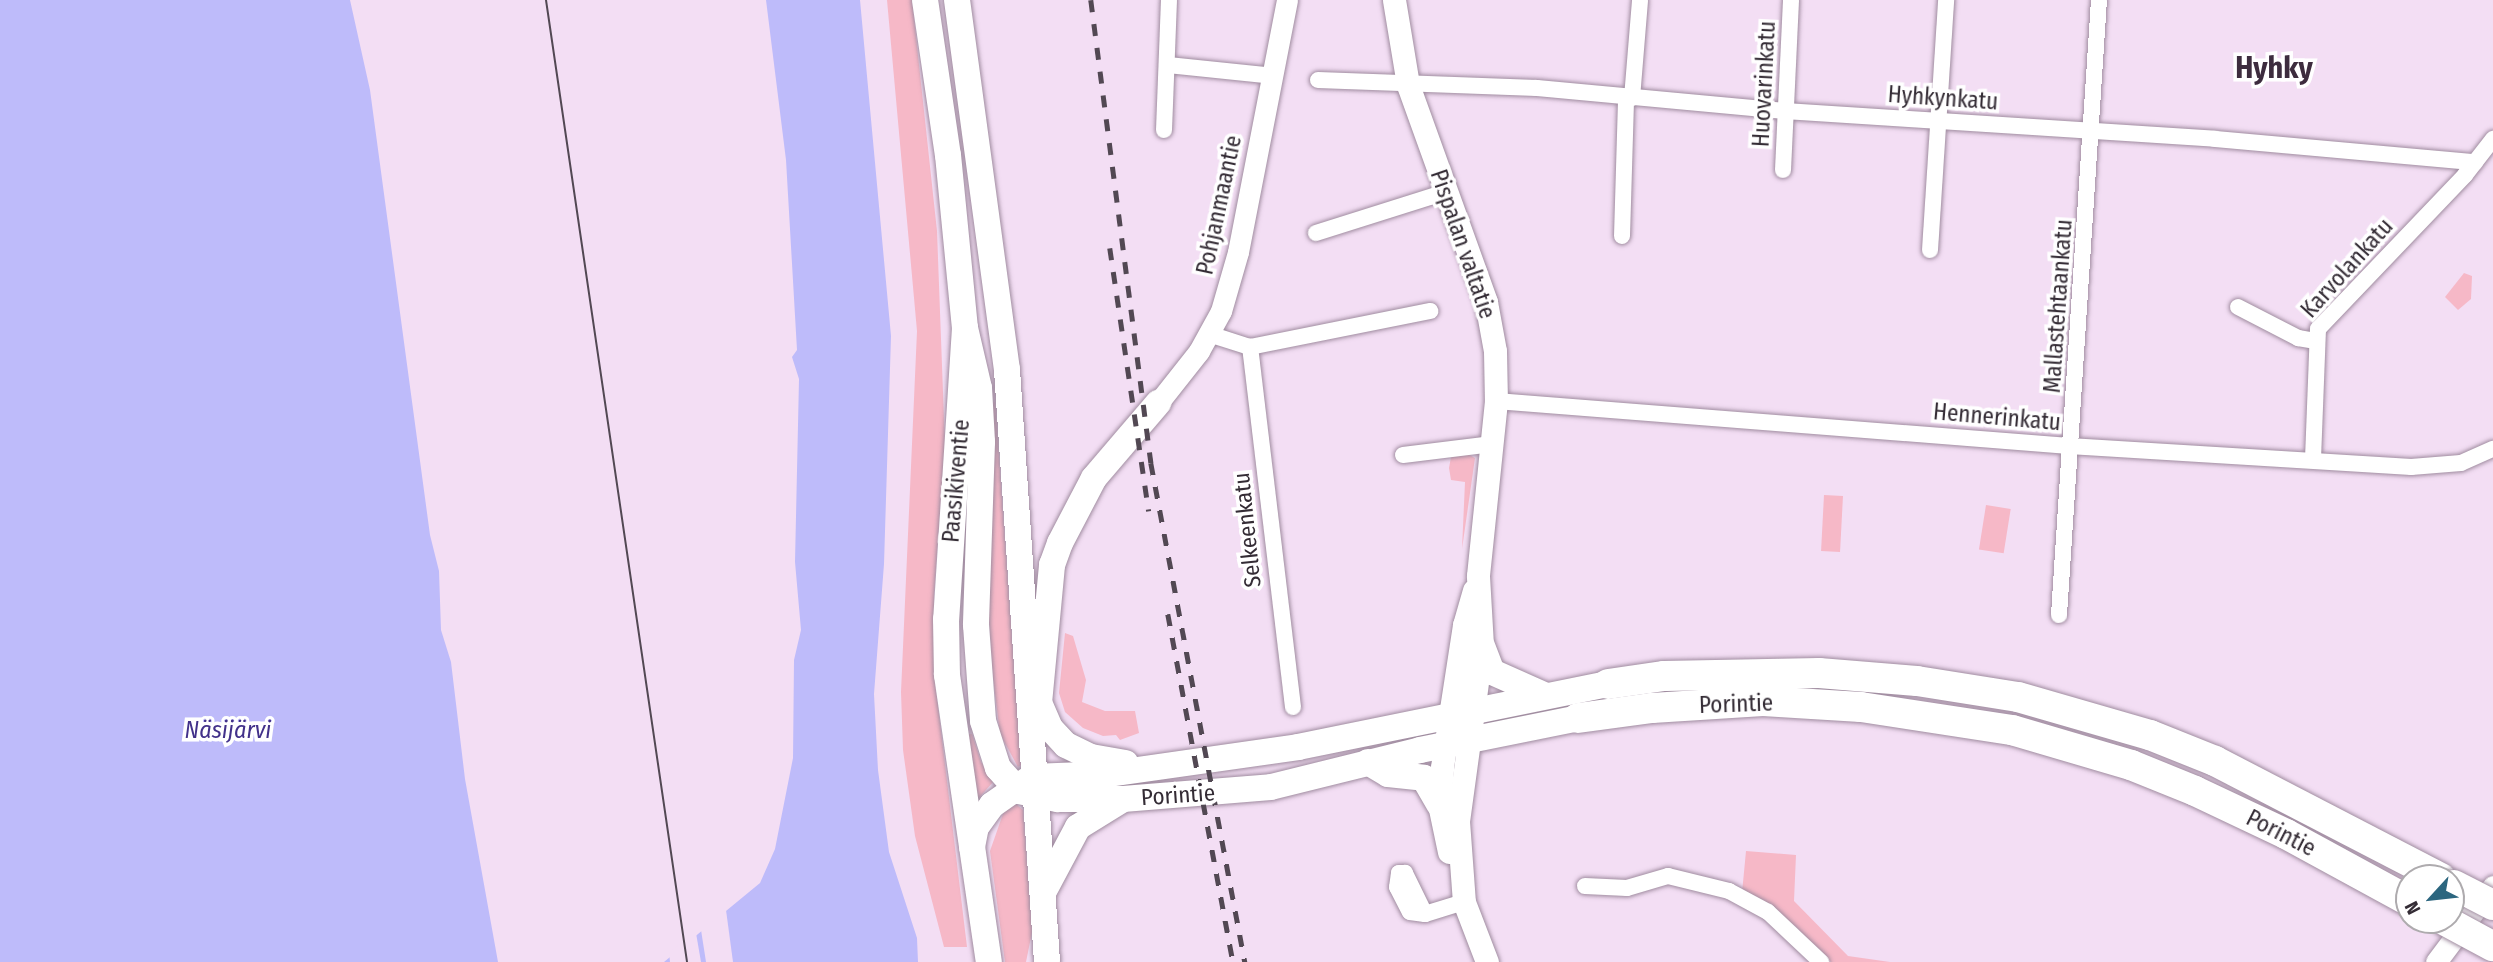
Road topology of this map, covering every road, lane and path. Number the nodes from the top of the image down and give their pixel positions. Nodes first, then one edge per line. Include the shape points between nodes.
1 (925, 0) edge
2 (957, 0) edge
3 (1169, 0) edge
4 (1287, 0) edge
5 (1394, 0) edge
6 (1640, 0) edge
7 (1791, 0) edge
8 (1947, 0) edge
9 (2099, 0) edge
10 (1168, 65) junction
11 (1274, 76) junction
12 (1318, 80) dead end
13 (1408, 85) junction
14 (1629, 98) junction
15 (1785, 111) junction
16 (1940, 120) junction
17 (1164, 130) dead end
18 (2093, 132) junction
19 (2493, 139) edge
20 (2475, 162) junction
21 (1783, 170) dead end
22 (1446, 192) junction
23 (1316, 233) dead end
24 (1622, 236) dead end
25 (1930, 250) dead end
26 (2238, 307) dead end
27 (1430, 311) dead end
28 (965, 328) junction
29 (1209, 334) junction
30 (2315, 341) junction
31 (1250, 347) junction
32 (1496, 401) junction
33 (1158, 403) joint
34 (1492, 444) junction
35 (2069, 446) junction
36 (2493, 449) edge
37 (1403, 455) dead end
38 (2313, 459) junction
39 (1478, 576) junction
40 (2059, 615) dead end
41 (1482, 646) junction
42 (1024, 659) junction
43 (1608, 684) joint
44 (1544, 695) junction
45 (1039, 705) junction
46 (1293, 707) dead end
47 (1461, 713) junction
48 (1578, 718) joint
49 (1031, 735) junction
50 (1456, 742) junction
51 (1368, 762) junction
52 (1152, 766) junction
53 (1026, 787) junction
54 (1123, 799) junction
55 (1439, 804) junction
56 (971, 853) junction
57 (2414, 864) edge
58 (1585, 886) dead end
59 (2493, 886) edge
60 (1045, 889) junction
61 (2465, 890) edge
62 (2395, 893) edge
63 (1463, 897) junction
64 (2493, 905) edge
65 (1425, 914) dead end
66 (2465, 931) edge
67 (2493, 946) edge
68 (989, 962) edge
69 (1047, 962) edge
70 (1487, 962) edge
71 (1821, 962) edge
72 (2436, 962) edge

1 - 28 highway, Paasikiventie via 948,155
2 - 42 highway via 1007,370
3 - 10 street
4 - 11 street, Pohjanmaantie
5 - 13 main road, Pispalan valtatie
6 - 14 street
7 - 15 street, Huovarinkatu
8 - 16 street
9 - 18 street, Mallastehtaankatu
10 - 11 street
10 - 17 street
11 - 29 street, Pohjanmaantie via 1238,252 1221,311
12 - 13 street, Hyhkynkatu
13 - 14 street, Hyhkynkatu via 1537,88
13 - 22 main road, Pispalan valtatie
14 - 15 street, Hyhkynkatu
14 - 24 street
15 - 16 street, Hyhkynkatu
15 - 21 street, Huovarinkatu
16 - 18 street, Hyhkynkatu
16 - 25 street
18 - 20 street, Hyhkynkatu
18 - 35 street, Mallastehtaankatu
19 - 20 street, Karvolankatu
20 - 30 street, Karvolankatu via 2318,329
22 - 23 street
22 - 32 main road, Pispalan valtatie via 1491,322
26 - 30 street via 2298,338
27 - 31 street
28 - 53 highway via 979,388 982,442 976,625 983,721 998,768
28 - 56 highway, Paasikiventie via 946,618 947,676
29 - 31 street
29 - 33 street, Pohjanmaantie
30 - 38 street, Karvolankatu
31 - 46 street, Selkeenkatu
32 - 34 main road, Pispalan valtatie
32 - 35 street, Hennerinkatu
33 - 45 highway via 1084,493 1060,543 1052,565
34 - 37 street
34 - 39 main road, Pispalan valtatie
35 - 38 street, Hennerinkatu
35 - 40 street, Mallastehtaankatu
36 - 38 street, Hennerinkatu via 2438,467
39 - 41 main road, Pispalan valtatie
39 - 47 main road, Pispalan valtatie via 1464,625
41 - 44 highway via 1492,672
41 - 47 main road, Pispalan valtatie
42 - 45 highway
42 - 49 highway
43 - 44 highway, Porintie
43 - 57 highway, Porintie via 1664,676 1819,673 1917,681 2018,697 2150,735 2215,761
44 - 47 highway, Porintie
45 - 49 highway
45 - 52 highway via 1050,728 1069,748 1091,757
47 - 50 main road, Pispalan valtatie
47 - 52 highway, Porintie via 1298,747
48 - 50 highway, Porintie
48 - 62 highway, Porintie via 1763,701 1861,707 2012,730 2131,765 2195,791 2287,834
49 - 53 highway
50 - 51 highway, Porintie
50 - 55 main road, Pispalan valtatie
50 - 63 main road, Pispalan valtatie
51 - 54 highway, Porintie via 1272,787
51 - 55 highway via 1388,774 1423,778
52 - 53 highway
53 - 54 highway, Porintie
53 - 56 highway via 976,827
53 - 60 highway
54 - 60 highway via 1078,827
55 - 63 main road, Pispalan valtatie
56 - 68 highway, Paasikiventie
58 - 71 street via 1626,888 1668,876 1728,891 1768,912
59 - 72 street
60 - 69 highway
61 - 64 highway, Porintie, bridge
63 - 65 street
63 - 70 main road, Pispalan valtatie
66 - 67 highway, bridge

